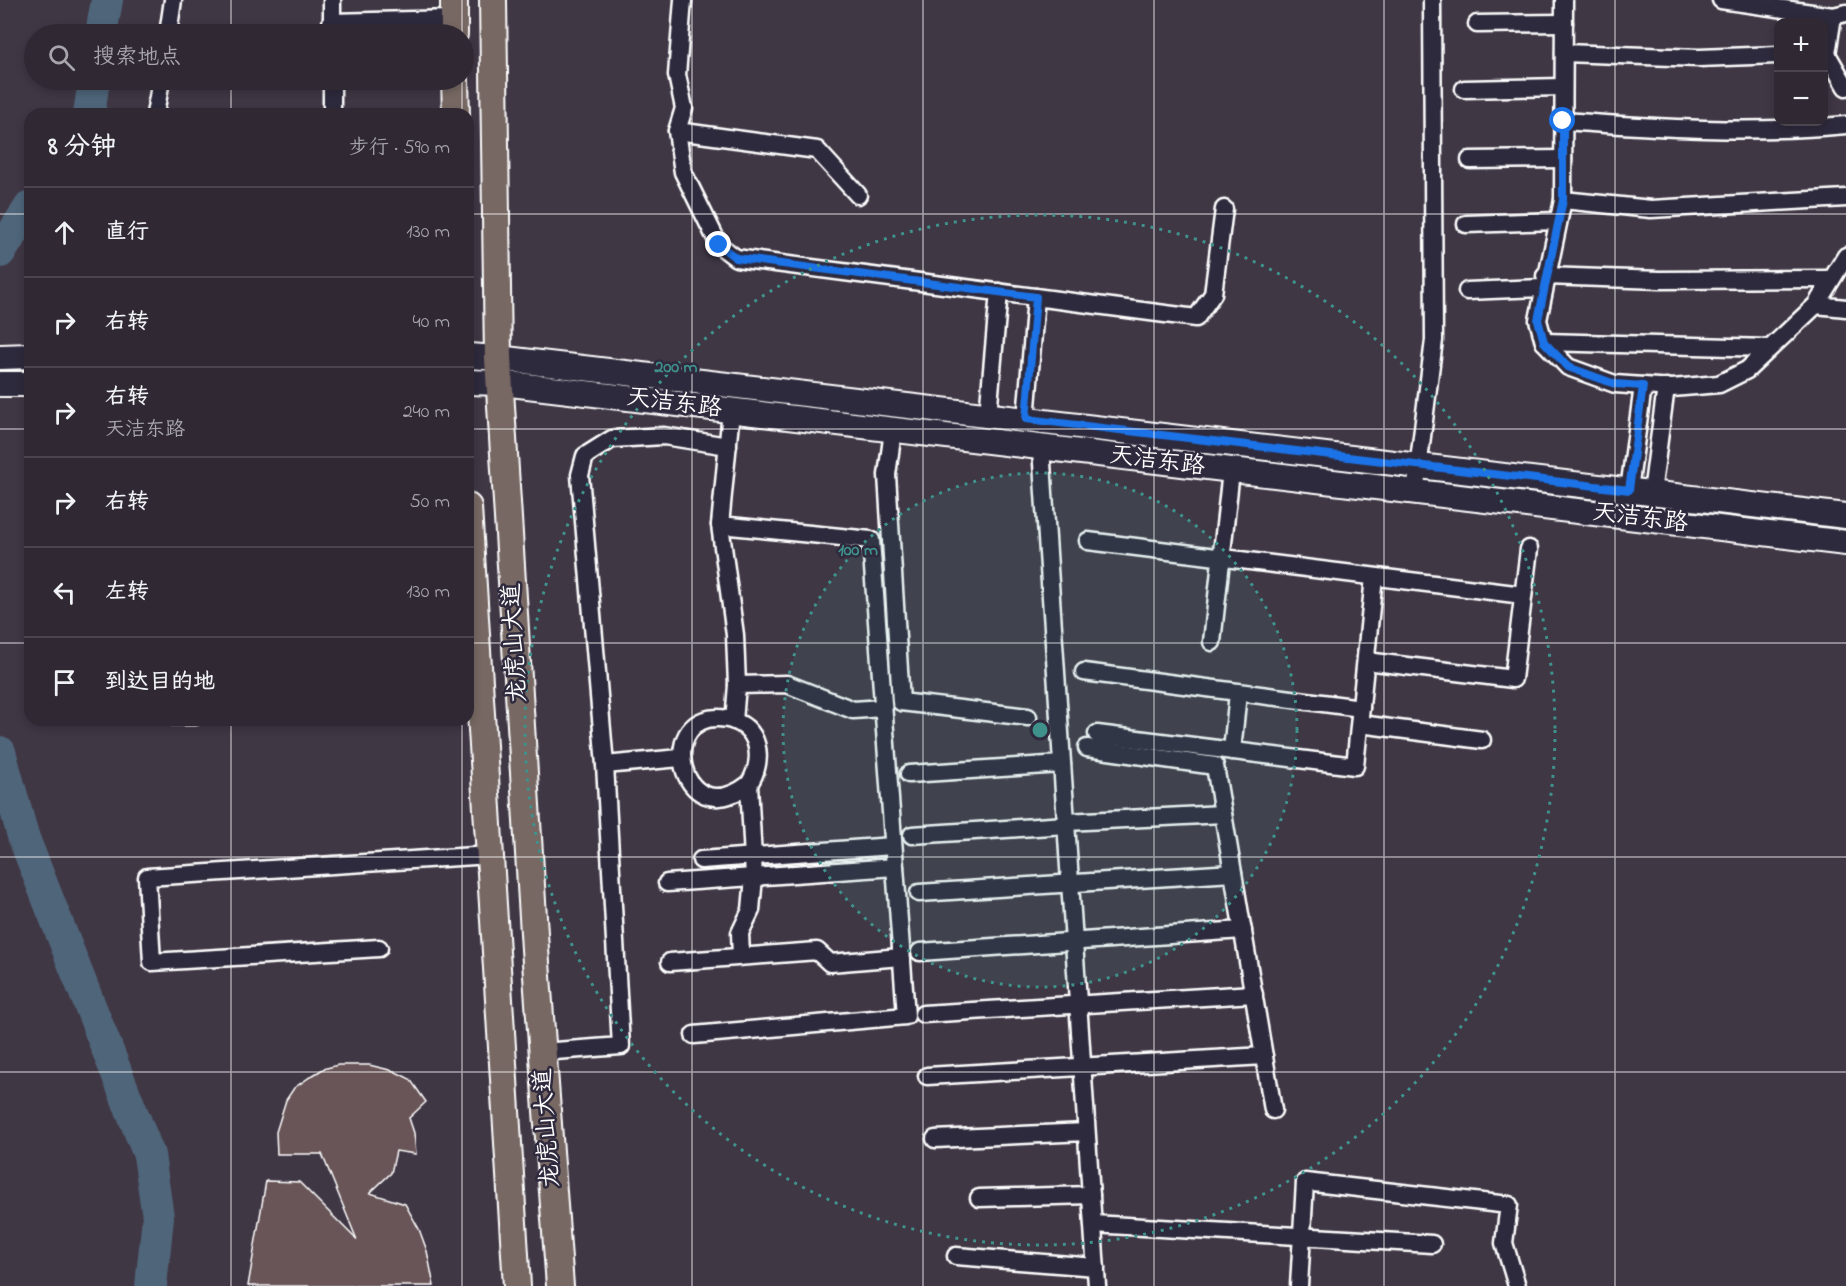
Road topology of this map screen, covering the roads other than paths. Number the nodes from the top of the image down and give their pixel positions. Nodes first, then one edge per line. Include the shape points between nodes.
1 (173, 0) edge
2 (332, 0) edge
3 (493, 0) edge
4 (683, 0) edge
5 (1432, 0) edge
6 (1564, 0) edge
7 (1721, 0) edge
8 (1840, 15) edge
9 (454, 18) edge
10 (1564, 23) junction
11 (169, 24) edge
12 (332, 24) edge
13 (381, 24) edge
14 (1477, 24) dead end
15 (1828, 46) edge
16 (1564, 53) junction
17 (1774, 55) edge
18 (1828, 59) edge
19 (1563, 87) junction
20 (1846, 87) edge
21 (1464, 89) dead end
22 (159, 90) edge
23 (332, 90) edge
24 (455, 90) edge
25 (156, 108) edge
26 (332, 108) edge
27 (456, 108) edge
28 (1563, 121) junction
29 (1846, 125) edge
30 (677, 131) junction
31 (1563, 159) junction
32 (1470, 160) dead end
33 (858, 195) dead end
34 (1846, 198) edge
35 (1563, 200) junction
36 (1224, 209) dead end
37 (1558, 221) junction
38 (1466, 224) dead end
39 (1846, 256) edge
40 (1831, 279) junction
41 (1544, 282) junction
42 (1467, 291) dead end
43 (999, 292) junction
44 (1036, 297) junction
45 (1816, 305) junction
46 (1846, 308) edge
47 (1544, 342) junction
48 (1769, 348) junction
49 (474, 356) edge
50 (0, 357) edge
51 (24, 357) edge
52 (498, 357) junction
53 (474, 382) edge
54 (501, 383) junction
55 (0, 384) edge
56 (24, 384) edge
57 (1643, 386) junction
58 (1666, 387) junction
59 (731, 411) junction
60 (988, 415) junction
61 (1026, 419) junction
62 (893, 430) junction
63 (728, 446) junction
64 (1041, 448) junction
65 (1417, 465) junction
66 (1231, 471) junction
67 (1640, 491) junction
68 (1415, 493) junction
69 (1846, 516) edge
70 (720, 525) junction
71 (1088, 542) dead end
72 (1846, 543) edge
73 (1529, 549) dead end
74 (1221, 558) junction
75 (1374, 577) junction
76 (1523, 595) junction
77 (1212, 642) dead end
78 (1366, 661) junction
79 (1084, 672) dead end
80 (737, 686) junction
81 (1238, 693) junction
82 (474, 696) edge
83 (883, 708) junction
84 (1360, 716) junction
85 (1028, 717) dead end
86 (734, 721) junction
87 (1096, 734) dead end
88 (1482, 740) dead end
89 (1087, 748) dead end
90 (1232, 750) junction
91 (680, 758) junction
92 (1062, 764) junction
93 (605, 765) junction
94 (909, 774) dead end
95 (749, 784) junction
96 (1223, 814) junction
97 (1066, 823) junction
98 (912, 835) dead end
99 (894, 846) junction
100 (490, 855) junction
101 (753, 857) junction
102 (701, 860) dead end
103 (895, 867) junction
104 (1233, 873) junction
105 (754, 877) junction
106 (1070, 882) junction
107 (667, 883) dead end
108 (919, 893) dead end
109 (1243, 930) junction
110 (1074, 940) junction
111 (379, 948) dead end
112 (920, 952) dead end
113 (741, 956) junction
114 (901, 957) junction
115 (670, 962) dead end
116 (1254, 994) junction
117 (1078, 1005) junction
118 (923, 1014) dead end
119 (694, 1035) dead end
120 (542, 1052) junction
121 (1264, 1056) junction
122 (1082, 1068) junction
123 (927, 1076) dead end
124 (1273, 1110) dead end
125 (1086, 1132) junction
126 (935, 1139) dead end
127 (1091, 1195) junction
128 (979, 1198) dead end
129 (1093, 1224) junction
130 (1302, 1236) junction
131 (1432, 1244) dead end
132 (956, 1256) dead end
133 (1096, 1267) junction
134 (517, 1286) edge
135 (560, 1286) edge
136 (1097, 1286) edge
137 (1299, 1286) edge
138 (1516, 1286) edge

1 - 11 street
2 - 12 street
3 - 52 main road, 龙虎山大道
4 - 30 street via 677,75 684,108
5 - 65 street via 1434,340
6 - 10 street
7 - 8 street
8 - 15 street
9 - 13 street
10 - 14 street
10 - 16 street
16 - 17 street via 1699,58
16 - 19 street
18 - 20 street
19 - 21 street
19 - 28 street
22 - 25 street
23 - 26 street
24 - 27 main road
28 - 29 street via 1694,130 1792,130
28 - 31 street
30 - 33 street via 817,150
30 - 43 street via 683,172 719,245 736,258
31 - 32 street
31 - 35 street
34 - 35 street via 1651,210
35 - 37 street
36 - 44 street via 1213,294 1196,318
37 - 38 street
37 - 41 street
39 - 40 street
40 - 41 street
40 - 45 street
41 - 42 street
41 - 47 street via 1538,320
43 - 44 street
43 - 60 street
44 - 61 street
45 - 46 street
45 - 48 street
47 - 48 street
47 - 57 street via 1568,367 1615,384
48 - 58 street via 1747,370 1719,384
49 - 52 main road, 天洁东路
50 - 51 main road
52 - 54 main road, 龙虎山大道
52 - 60 main road, 天洁东路
53 - 54 main road, 天洁东路
54 - 59 main road, 天洁东路
54 - 120 main road, 龙虎山大道
55 - 56 main road
57 - 58 street
57 - 67 street
58 - 67 street
59 - 62 main road, 天洁东路
59 - 63 street
60 - 61 main road, 天洁东路
61 - 65 main road, 天洁东路
62 - 64 main road, 天洁东路
62 - 85 street via 887,475 901,702
63 - 70 street
63 - 93 street via 664,436 612,438 585,456 579,475
64 - 66 main road, 天洁东路
64 - 92 street
65 - 67 main road, 天洁东路
65 - 68 street
66 - 68 main road, 天洁东路
66 - 74 street
67 - 69 main road, 天洁东路
68 - 72 main road, 天洁东路
70 - 80 street via 735,635
70 - 83 street via 871,540
71 - 74 street
73 - 76 street
74 - 75 street
74 - 77 street
75 - 76 street
75 - 78 street
76 - 78 street via 1513,679
78 - 84 street
79 - 81 street
80 - 83 street via 787,684 853,710
80 - 86 street
81 - 84 street
81 - 90 street
82 - 100 main road, 龙虎山大道
83 - 99 street
84 - 88 street
84 - 90 street via 1355,766
86 - 91 street via 715,719 697,725 685,740
86 - 95 street via 749,732 758,748 756,773
87 - 90 street
89 - 96 street via 1215,766
91 - 93 street
91 - 95 street via 689,783 712,796 726,797
92 - 94 street
92 - 97 street
93 - 120 street via 621,1046
95 - 101 street
96 - 97 street
96 - 104 street
97 - 98 street
97 - 106 street
99 - 101 street
99 - 103 street
100 - 111 street via 147,877 152,962
100 - 134 main road, 龙虎山大道
101 - 102 street
101 - 105 street
103 - 105 street
103 - 114 street
104 - 106 street
104 - 109 street
105 - 107 street
105 - 113 street via 751,910 740,933
106 - 108 street
106 - 110 street
109 - 110 street
109 - 116 street
110 - 112 street
110 - 117 street
113 - 114 street via 818,951 830,963
113 - 115 street
114 - 119 street via 906,1016
116 - 117 street
116 - 121 street
117 - 118 street
117 - 122 street
120 - 135 main road, 龙虎山大道
121 - 122 street
121 - 124 street
122 - 123 street
122 - 125 street
125 - 126 street
125 - 127 street
127 - 128 street
127 - 129 street
129 - 130 street
129 - 133 street
130 - 131 street
130 - 137 street
130 - 138 street via 1305,1182 1509,1205 1504,1243
132 - 133 street
133 - 136 street

